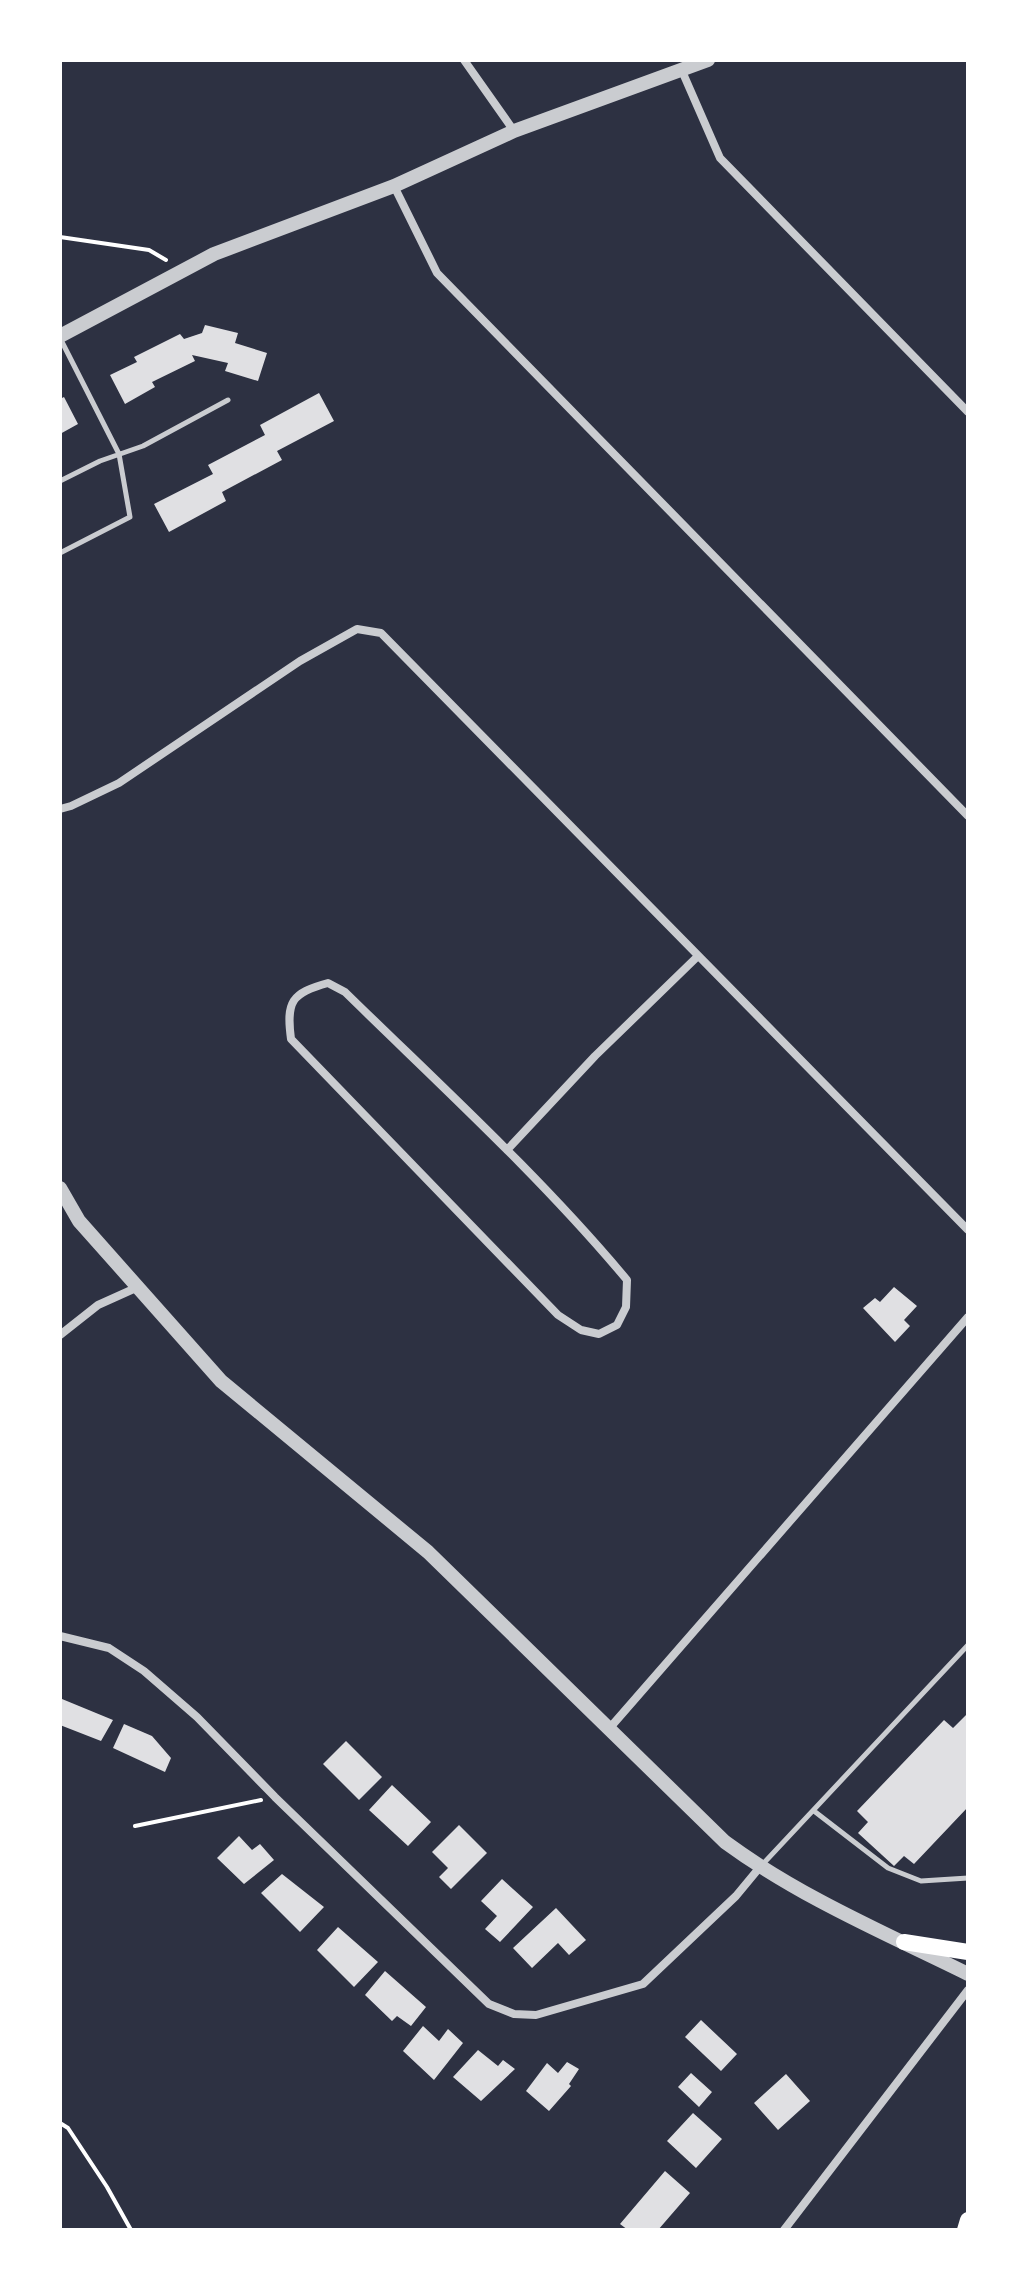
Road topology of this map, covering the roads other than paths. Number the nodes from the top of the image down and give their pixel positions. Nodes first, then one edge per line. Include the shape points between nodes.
1 (464, 60) edge
2 (708, 60) edge
3 (682, 71) junction
4 (514, 131) junction
5 (394, 186) junction
6 (60, 336) edge
7 (228, 400) dead end
8 (968, 412) edge
9 (119, 454) junction
10 (60, 481) edge
11 (60, 553) edge
12 (60, 809) edge
13 (968, 816) edge
14 (698, 956) junction
15 (507, 1150) junction
16 (60, 1188) edge
17 (968, 1230) edge
18 (138, 1287) junction
19 (968, 1317) edge
20 (60, 1335) edge
21 (60, 1636) edge
22 (968, 1645) edge
23 (608, 1730) junction
24 (814, 1811) junction
25 (760, 1867) junction
26 (968, 1878) edge
27 (904, 1942) junction
28 (968, 1952) edge
29 (968, 1974) edge
30 (968, 1990) edge
31 (968, 2220) edge
32 (784, 2230) edge
33 (965, 2230) edge

1 - 4 street
2 - 3 street
3 - 4 street
3 - 8 street via 720,158
4 - 5 street
5 - 6 street via 214,254
5 - 13 street via 437,273
6 - 9 lane
7 - 9 lane
9 - 10 lane
9 - 11 lane via 130,517
12 - 14 street via 119,783 300,661 357,629 381,633
14 - 15 street
14 - 17 street
15 - 15 street via 345,992 328,983 295,998 288,1019 291,1039 558,1315 599,1334 617,1325 626,1307 627,1280
16 - 18 street via 79,1221
18 - 20 street via 98,1305
18 - 23 street via 221,1381 428,1552
19 - 23 street
21 - 25 street via 123,1656 197,1717 489,2004 514,2014 536,2015 643,1984
22 - 24 lane
23 - 25 street via 725,1842
24 - 25 lane
24 - 26 lane via 888,1868 921,1881
25 - 27 street
27 - 28 main road
27 - 29 street
30 - 32 street
31 - 33 main road

